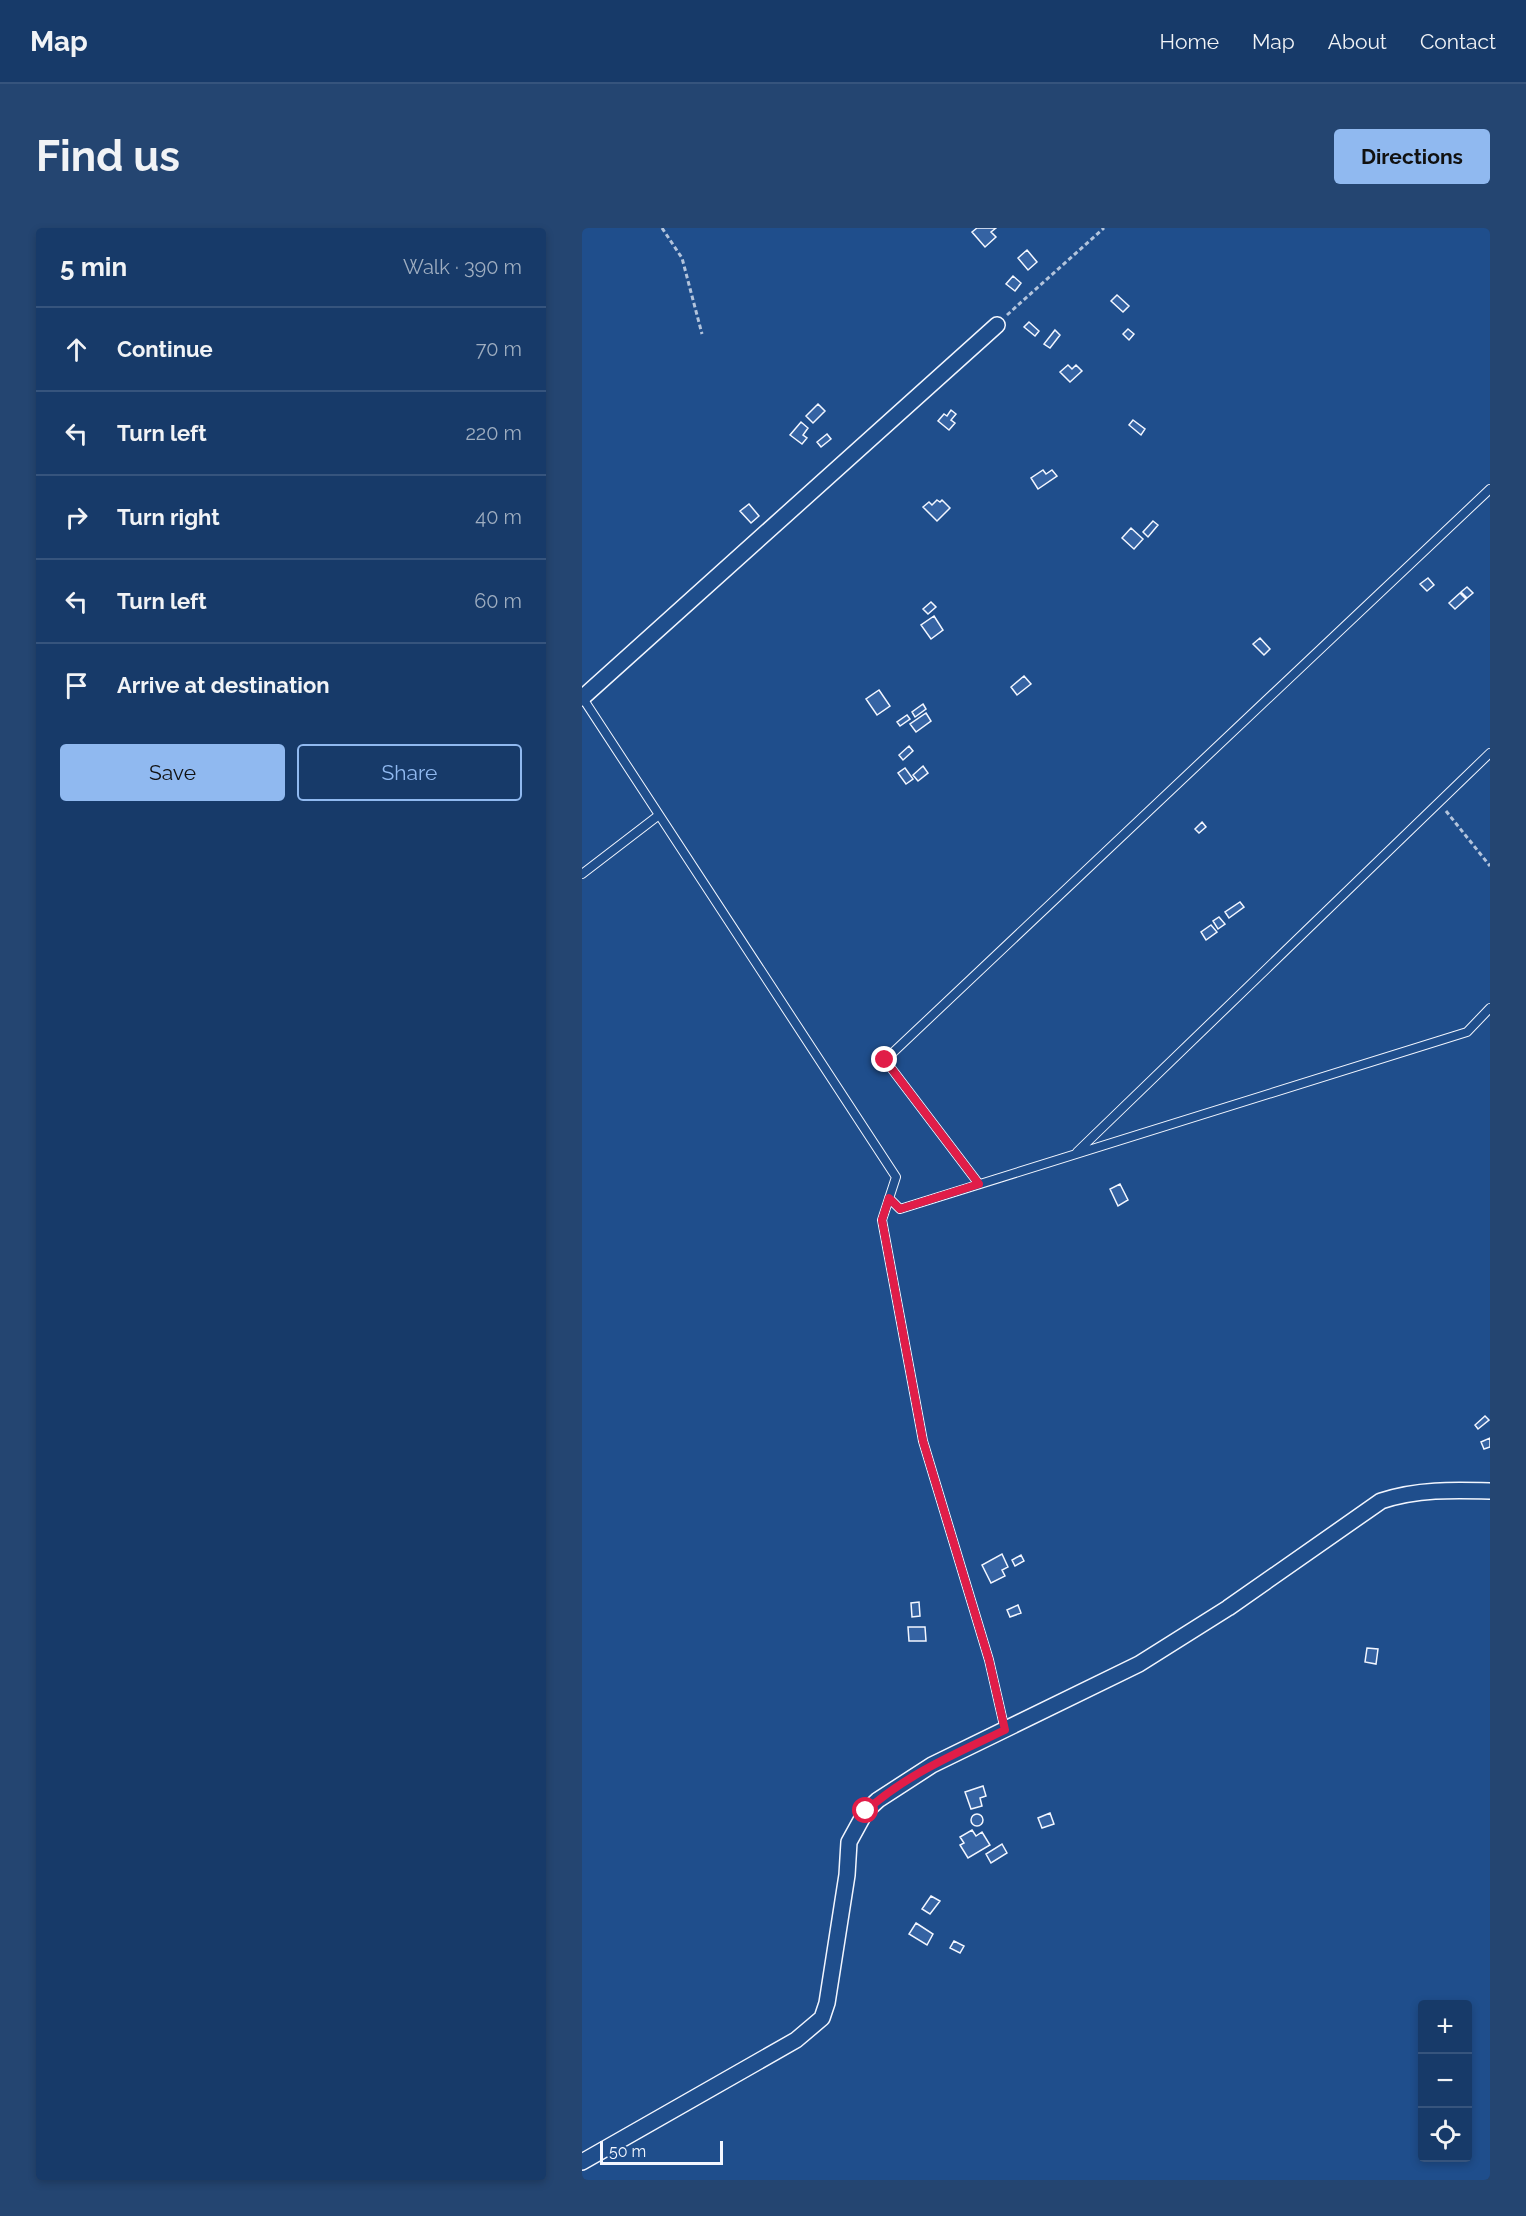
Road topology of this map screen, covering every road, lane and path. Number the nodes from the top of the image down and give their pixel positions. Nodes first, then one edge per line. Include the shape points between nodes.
1 (662, 228) edge
2 (1104, 228) edge
3 (997, 324) joint
4 (702, 334) dead end
5 (1490, 489) edge
6 (582, 697) edge
7 (1490, 753) edge
8 (1440, 803) junction
9 (659, 815) junction
10 (1490, 866) edge
11 (582, 874) edge
12 (1490, 1008) edge
13 (1076, 1153) junction
14 (979, 1184) junction
15 (889, 1198) junction
16 (1490, 1491) edge
17 (1005, 1730) junction
18 (582, 2162) edge

1 - 4 path via 682,258
2 - 3 path
3 - 6 street
5 - 14 lane via 885,1060
6 - 9 lane
7 - 8 lane
8 - 10 path
8 - 13 lane
9 - 11 lane
9 - 15 lane via 896,1177
12 - 13 lane via 1467,1032
13 - 14 lane
14 - 15 lane via 900,1209
15 - 17 lane via 882,1220 923,1441 989,1660
16 - 17 street via 1422,1491 1381,1501 1228,1608 1139,1664
17 - 18 street via 932,1765 866,1811 849,1842 848,1875 822,2018 796,2040

